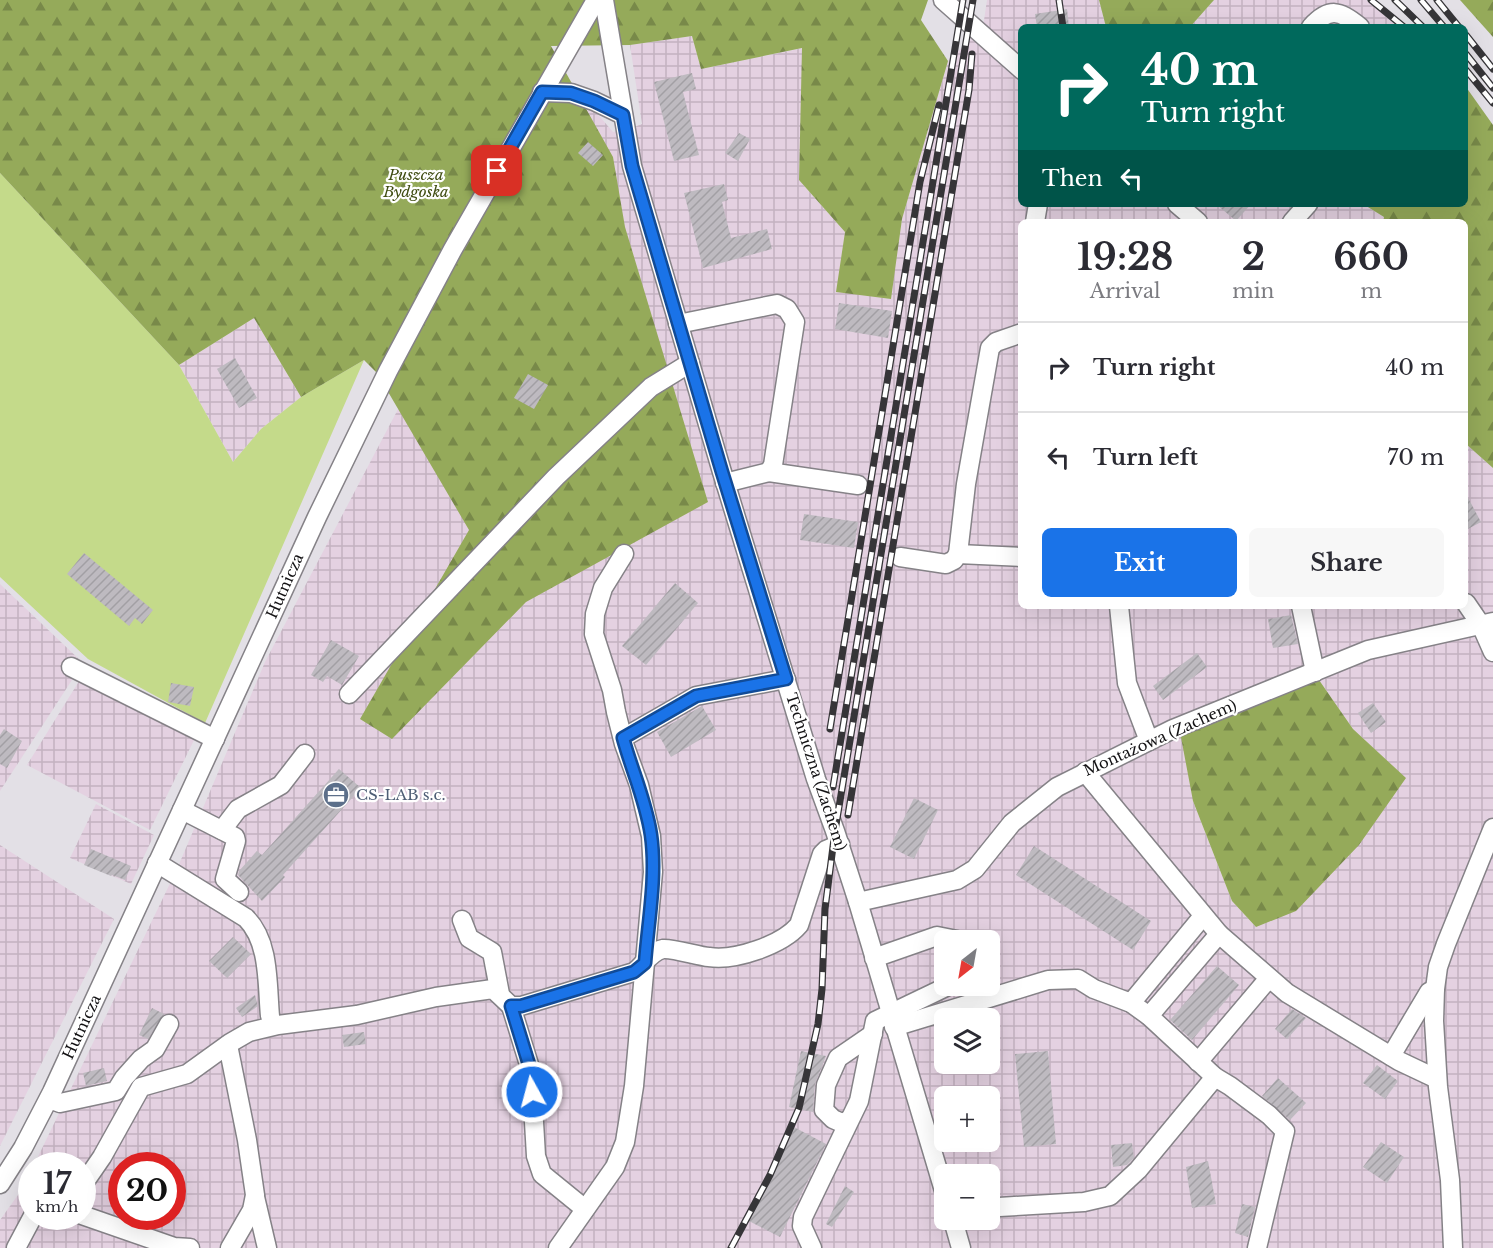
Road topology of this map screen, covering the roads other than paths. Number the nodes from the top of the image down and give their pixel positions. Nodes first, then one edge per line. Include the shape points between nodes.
1 (596, 0) edge
2 (604, 0) edge
3 (943, 0) edge
4 (1314, 24) edge
5 (1357, 24) edge
6 (1018, 66) edge
7 (542, 92) junction
8 (623, 115) junction
9 (1180, 207) edge
10 (1305, 207) edge
11 (1194, 219) edge
12 (1295, 219) edge
13 (678, 324) junction
14 (1018, 334) edge
15 (690, 363) junction
16 (769, 472) junction
17 (725, 483) junction
18 (858, 485) dead end
19 (624, 554) dead end
20 (957, 554) junction
21 (900, 557) dead end
22 (1018, 557) edge
23 (1468, 605) edge
24 (1119, 609) edge
25 (1302, 609) edge
26 (1487, 624) edge
27 (1493, 652) edge
28 (71, 667) dead end
29 (1315, 672) junction
30 (786, 679) junction
31 (349, 694) dead end
32 (623, 738) junction
33 (214, 739) junction
34 (1149, 741) junction
35 (306, 754) dead end
36 (1085, 772) junction
37 (182, 810) junction
38 (1493, 828) edge
39 (222, 830) junction
40 (840, 844) junction
41 (157, 863) junction
42 (239, 892) dead end
43 (858, 902) junction
44 (1203, 916) junction
45 (462, 920) dead end
46 (1219, 934) junction
47 (934, 937) edge
48 (874, 958) junction
49 (645, 963) junction
50 (1269, 978) junction
51 (1436, 989) junction
52 (934, 995) edge
53 (506, 1000) junction
54 (1131, 1003) junction
55 (270, 1016) dead end
56 (1149, 1016) junction
57 (892, 1021) junction
58 (170, 1024) dead end
59 (873, 1034) junction
60 (228, 1045) junction
61 (1391, 1056) junction
62 (1198, 1062) junction
63 (1215, 1077) junction
64 (1437, 1079) junction
65 (49, 1099) junction
66 (849, 1120) junction
67 (936, 1164) edge
68 (96, 1166) edge
69 (1, 1181) edge
70 (255, 1195) junction
71 (1000, 1208) edge
72 (585, 1209) junction
73 (96, 1220) edge
74 (26, 1230) edge
75 (956, 1230) edge
76 (16, 1248) edge
77 (180, 1248) edge
78 (190, 1248) edge
79 (230, 1248) edge
80 (267, 1248) edge
81 (558, 1248) edge
82 (812, 1248) edge
83 (961, 1248) edge
84 (1257, 1248) edge
85 (1453, 1248) edge

1 - 7 street, Hutnicza
2 - 8 street, Techniczna (Zachem)
3 - 6 street
4 - 5 street via 1323,15 1336,12
7 - 8 street via 571,93
7 - 33 street, Hutnicza via 388,371
8 - 13 street, Techniczna (Zachem) via 632,166
9 - 11 street
10 - 12 street
13 - 15 street, Techniczna (Zachem)
13 - 16 street via 777,304 795,322
14 - 20 street via 990,348
15 - 17 street, Techniczna (Zachem)
15 - 31 street via 651,387 556,477
16 - 17 street
16 - 18 street
17 - 30 street, Techniczna (Zachem)
19 - 32 street via 603,588 594,634
20 - 21 street via 954,561 946,564
20 - 22 street
23 - 26 street
24 - 34 street via 1127,683
25 - 29 street
26 - 27 street
26 - 29 street, Montażowa (Zachem) via 1368,650
28 - 33 street
29 - 34 street, Montażowa (Zachem)
30 - 32 street via 696,696
30 - 40 street, Techniczna (Zachem)
32 - 49 street via 651,836 653,872
33 - 37 street, Hutnicza
34 - 36 street, Montażowa (Zachem)
35 - 39 street via 281,785 238,809
36 - 43 street, Montażowa (Zachem) via 1057,787 1012,823 975,869 957,880
36 - 44 street
37 - 39 street
37 - 41 street, Hutnicza
38 - 51 street via 1446,944
39 - 42 street via 235,837 225,879
40 - 43 street, Techniczna (Zachem)
40 - 49 street via 822,854 799,925 792,933 726,959 662,949
41 - 55 street via 246,918 254,927 262,945
41 - 65 street, Hutnicza
43 - 48 street, Techniczna (Zachem)
44 - 46 street
44 - 54 street
45 - 53 street via 469,938 492,952
46 - 50 street
46 - 56 street
47 - 48 street
48 - 57 street, Techniczna (Zachem)
49 - 53 street via 634,972 521,1006
49 - 72 street via 625,1142 615,1167
50 - 61 street
50 - 62 street
51 - 61 street via 1429,993
51 - 64 street
52 - 57 street
53 - 60 street via 493,989 436,997 357,1015 278,1025 249,1032
53 - 72 street via 531,1071 536,1156 542,1174
54 - 56 street
54 - 57 street via 1078,979 1048,980
56 - 62 street
57 - 59 street via 875,1021
57 - 67 street, Techniczna (Zachem)
58 - 65 street via 155,1049 141,1059 116,1091 60,1103
59 - 66 street via 859,1101
59 - 66 street via 837,1058 826,1085 824,1110 842,1123
60 - 68 street via 187,1074 141,1087
60 - 70 street
61 - 64 street
62 - 63 street
63 - 71 street via 1138,1170 1110,1196 1084,1202
63 - 84 street via 1285,1131
64 - 85 street via 1450,1180
65 - 69 street, Hutnicza
66 - 82 street via 803,1216 802,1226
70 - 79 street via 252,1210
70 - 80 street
72 - 81 street
73 - 77 street
74 - 76 street
75 - 83 street
77 - 78 street

